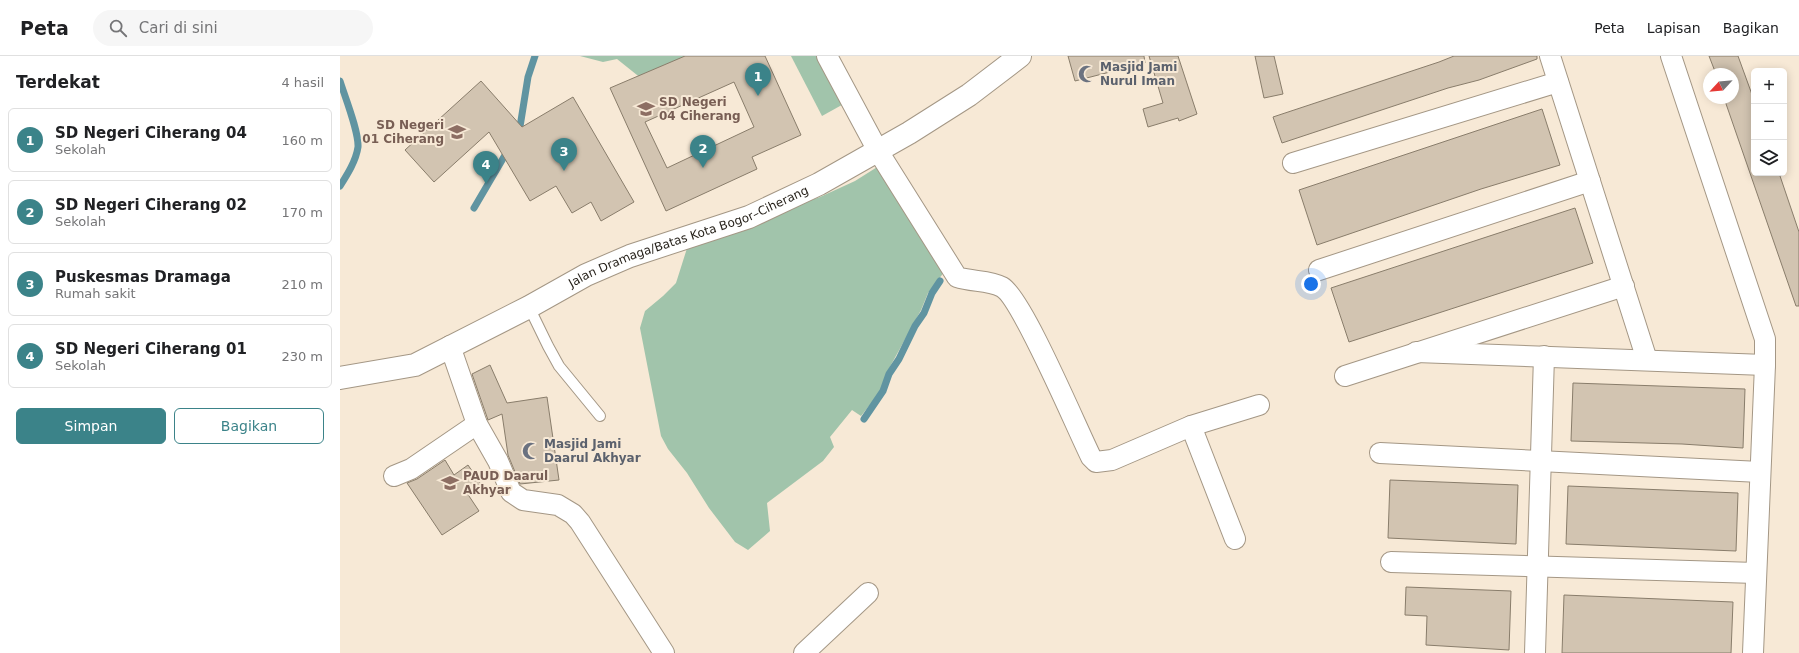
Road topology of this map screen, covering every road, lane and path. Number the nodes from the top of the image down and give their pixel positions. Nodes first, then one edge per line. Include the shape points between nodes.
1 (827, 56) edge
2 (1020, 56) edge
3 (1550, 56) edge
4 (1671, 56) edge
5 (1558, 82) junction
6 (878, 151) junction
7 (1293, 163) dead end
8 (1590, 181) junction
9 (1319, 270) dead end
10 (1624, 286) junction
11 (529, 307) junction
12 (450, 346) junction
13 (1416, 352) junction
14 (1544, 356) junction
15 (1647, 360) junction
16 (1765, 365) junction
17 (1344, 376) dead end
18 (340, 377) edge
19 (1259, 405) dead end
20 (600, 416) dead end
21 (477, 424) junction
22 (1191, 426) junction
23 (1380, 453) dead end
24 (1541, 461) junction
25 (1760, 472) junction
26 (394, 476) dead end
27 (1235, 539) dead end
28 (1391, 562) dead end
29 (1538, 566) junction
30 (1756, 573) junction
31 (868, 593) dead end
32 (664, 653) edge
33 (804, 653) edge
34 (1535, 653) edge
35 (1753, 653) edge

1 - 6 street
2 - 6 street, Jalan Dramaga/Batas Kota Bogor–Ciherang via 969,95
3 - 5 street
4 - 16 street via 1764,339
5 - 7 street
5 - 8 street
6 - 11 street, Jalan Dramaga/Batas Kota Bogor–Ciherang via 819,184 748,217 630,256 586,275
6 - 22 street via 957,277 1003,288 1023,313 1091,457 1096,462 1112,460
8 - 9 street
8 - 10 street
10 - 13 street
10 - 15 street
11 - 12 street, Jalan Dramaga/Batas Kota Bogor–Ciherang
11 - 20 lane via 559,366
12 - 18 street, Jalan Dramaga/Batas Kota Bogor–Ciherang via 415,365
12 - 21 street
13 - 14 street
13 - 17 street
14 - 15 street
14 - 24 street
15 - 16 street
16 - 25 street
19 - 22 street
21 - 26 street via 411,469
21 - 32 street via 514,496 523,500 558,505 573,514 580,522
22 - 27 street
23 - 24 street
24 - 25 street
24 - 29 street
25 - 30 street
28 - 29 street
29 - 30 street
29 - 34 street
30 - 35 street
31 - 33 street

